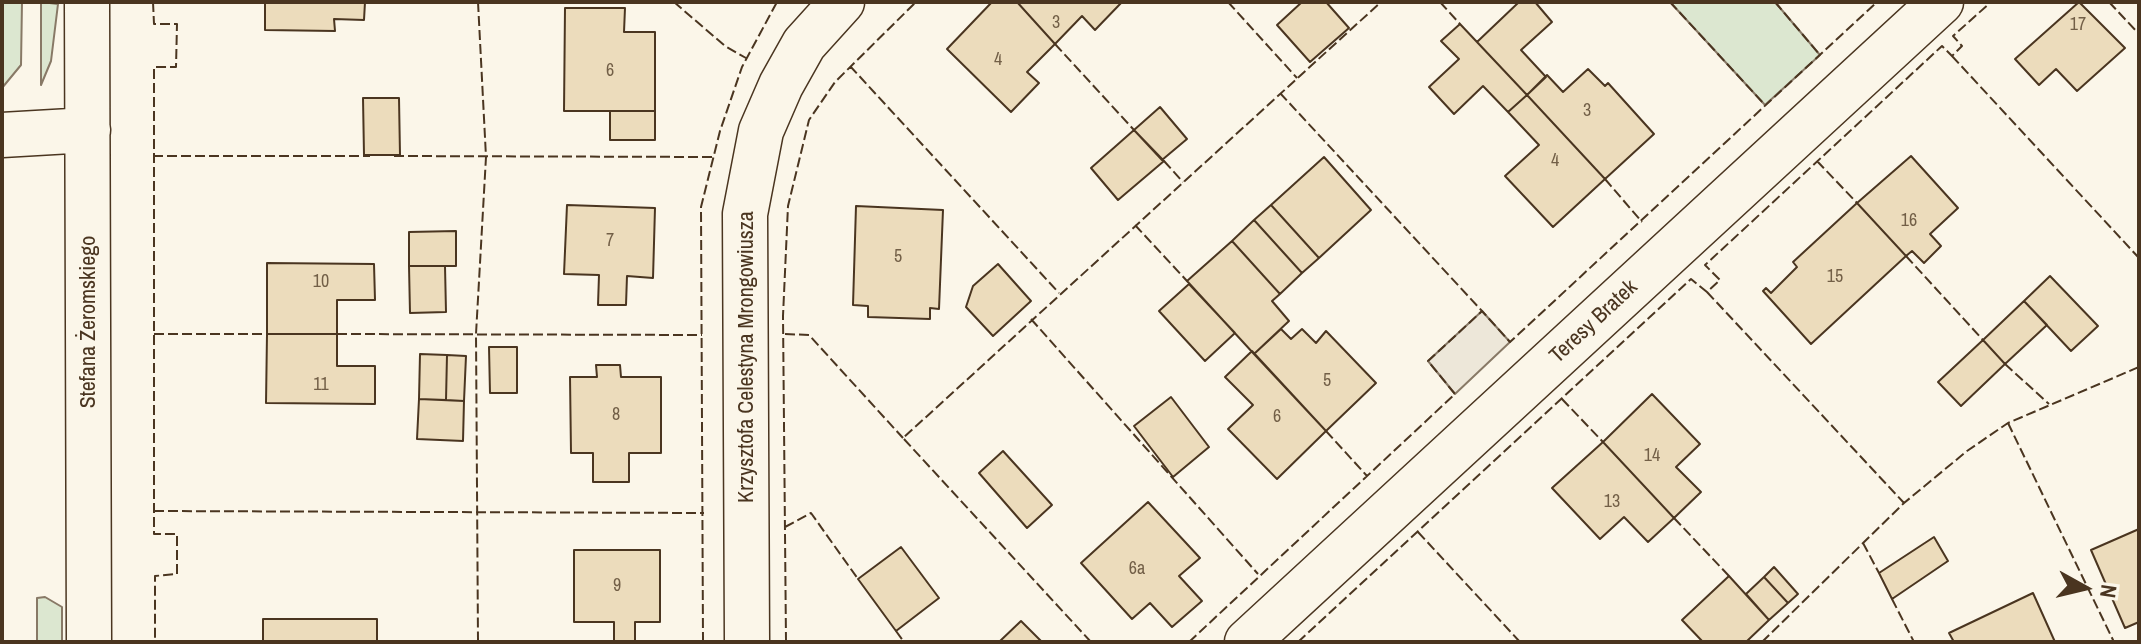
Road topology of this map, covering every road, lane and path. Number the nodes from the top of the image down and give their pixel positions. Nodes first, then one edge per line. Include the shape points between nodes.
1 (87, 2) edge
2 (842, 2) edge
3 (1941, 2) edge
4 (88, 130) junction
5 (2, 135) edge
6 (89, 642) edge
7 (747, 642) edge
8 (1247, 642) edge

1 - 4 street, Stefana Żeromskiego
2 - 7 street, Krzysztofa Celestyna Mrongowiusza via 804,44 781,85 761,131 745,214
3 - 8 street, Teresy Bratek
4 - 5 street
4 - 6 street, Stefana Żeromskiego

